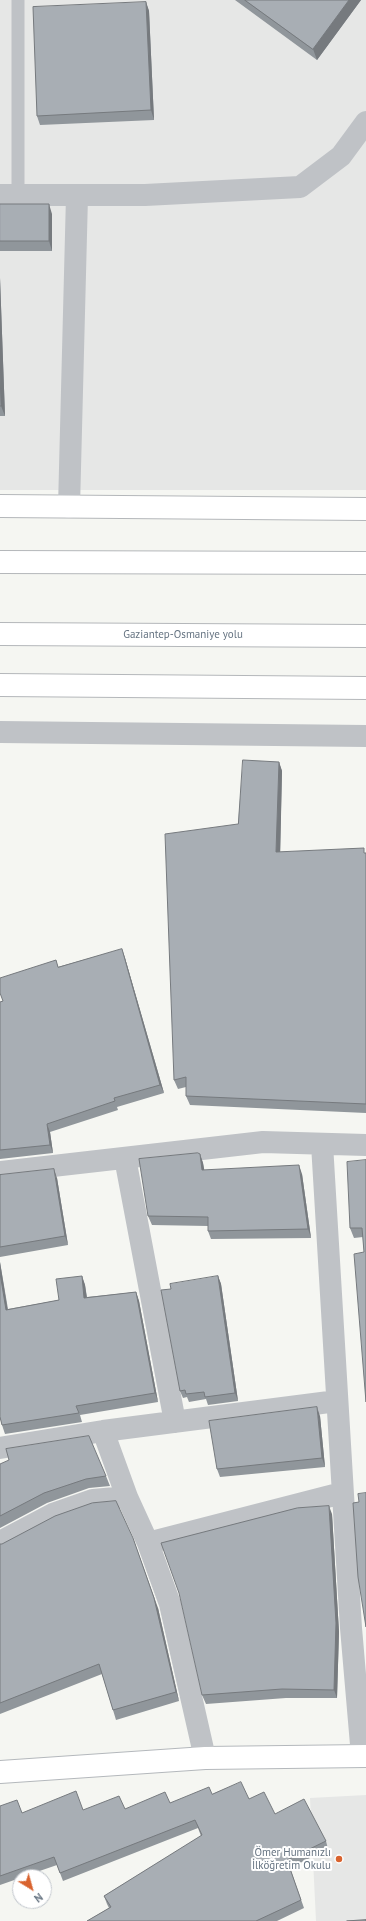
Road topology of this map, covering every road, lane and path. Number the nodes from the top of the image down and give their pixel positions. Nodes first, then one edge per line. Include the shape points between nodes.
1 (18, 0) edge
2 (366, 122) edge
3 (9, 195) edge
4 (77, 196) junction
5 (0, 506) edge
6 (69, 507) junction
7 (366, 509) edge
8 (0, 562) edge
9 (366, 563) edge
10 (0, 634) edge
11 (366, 636) edge
12 (0, 685) edge
13 (366, 688) edge
14 (0, 732) edge
15 (366, 736) edge
16 (322, 1144) junction
17 (366, 1145) edge
18 (125, 1158) junction
19 (0, 1172) edge
20 (337, 1401) junction
21 (175, 1422) junction
22 (103, 1431) junction
23 (0, 1448) edge
24 (342, 1493) junction
25 (127, 1497) junction
26 (0, 1542) edge
27 (148, 1543) junction
28 (364, 1756) edge
29 (206, 1758) junction
30 (0, 1772) edge

1 - 3 lane
2 - 4 street via 341,156 300,188
3 - 4 street
4 - 6 street
5 - 6 main road
6 - 7 main road
8 - 9 main road
10 - 11 main road, Gaziantep-Osmaniye yolu
12 - 13 main road
14 - 15 street
16 - 17 street
16 - 18 street via 263,1142
16 - 20 street
18 - 19 street
18 - 21 street
20 - 21 street
20 - 24 street
21 - 22 street
22 - 23 street
22 - 25 street
24 - 27 street
24 - 28 street via 351,1628
25 - 26 street via 93,1500 53,1514
25 - 27 street
27 - 29 street via 170,1604
28 - 29 main road
29 - 30 main road

